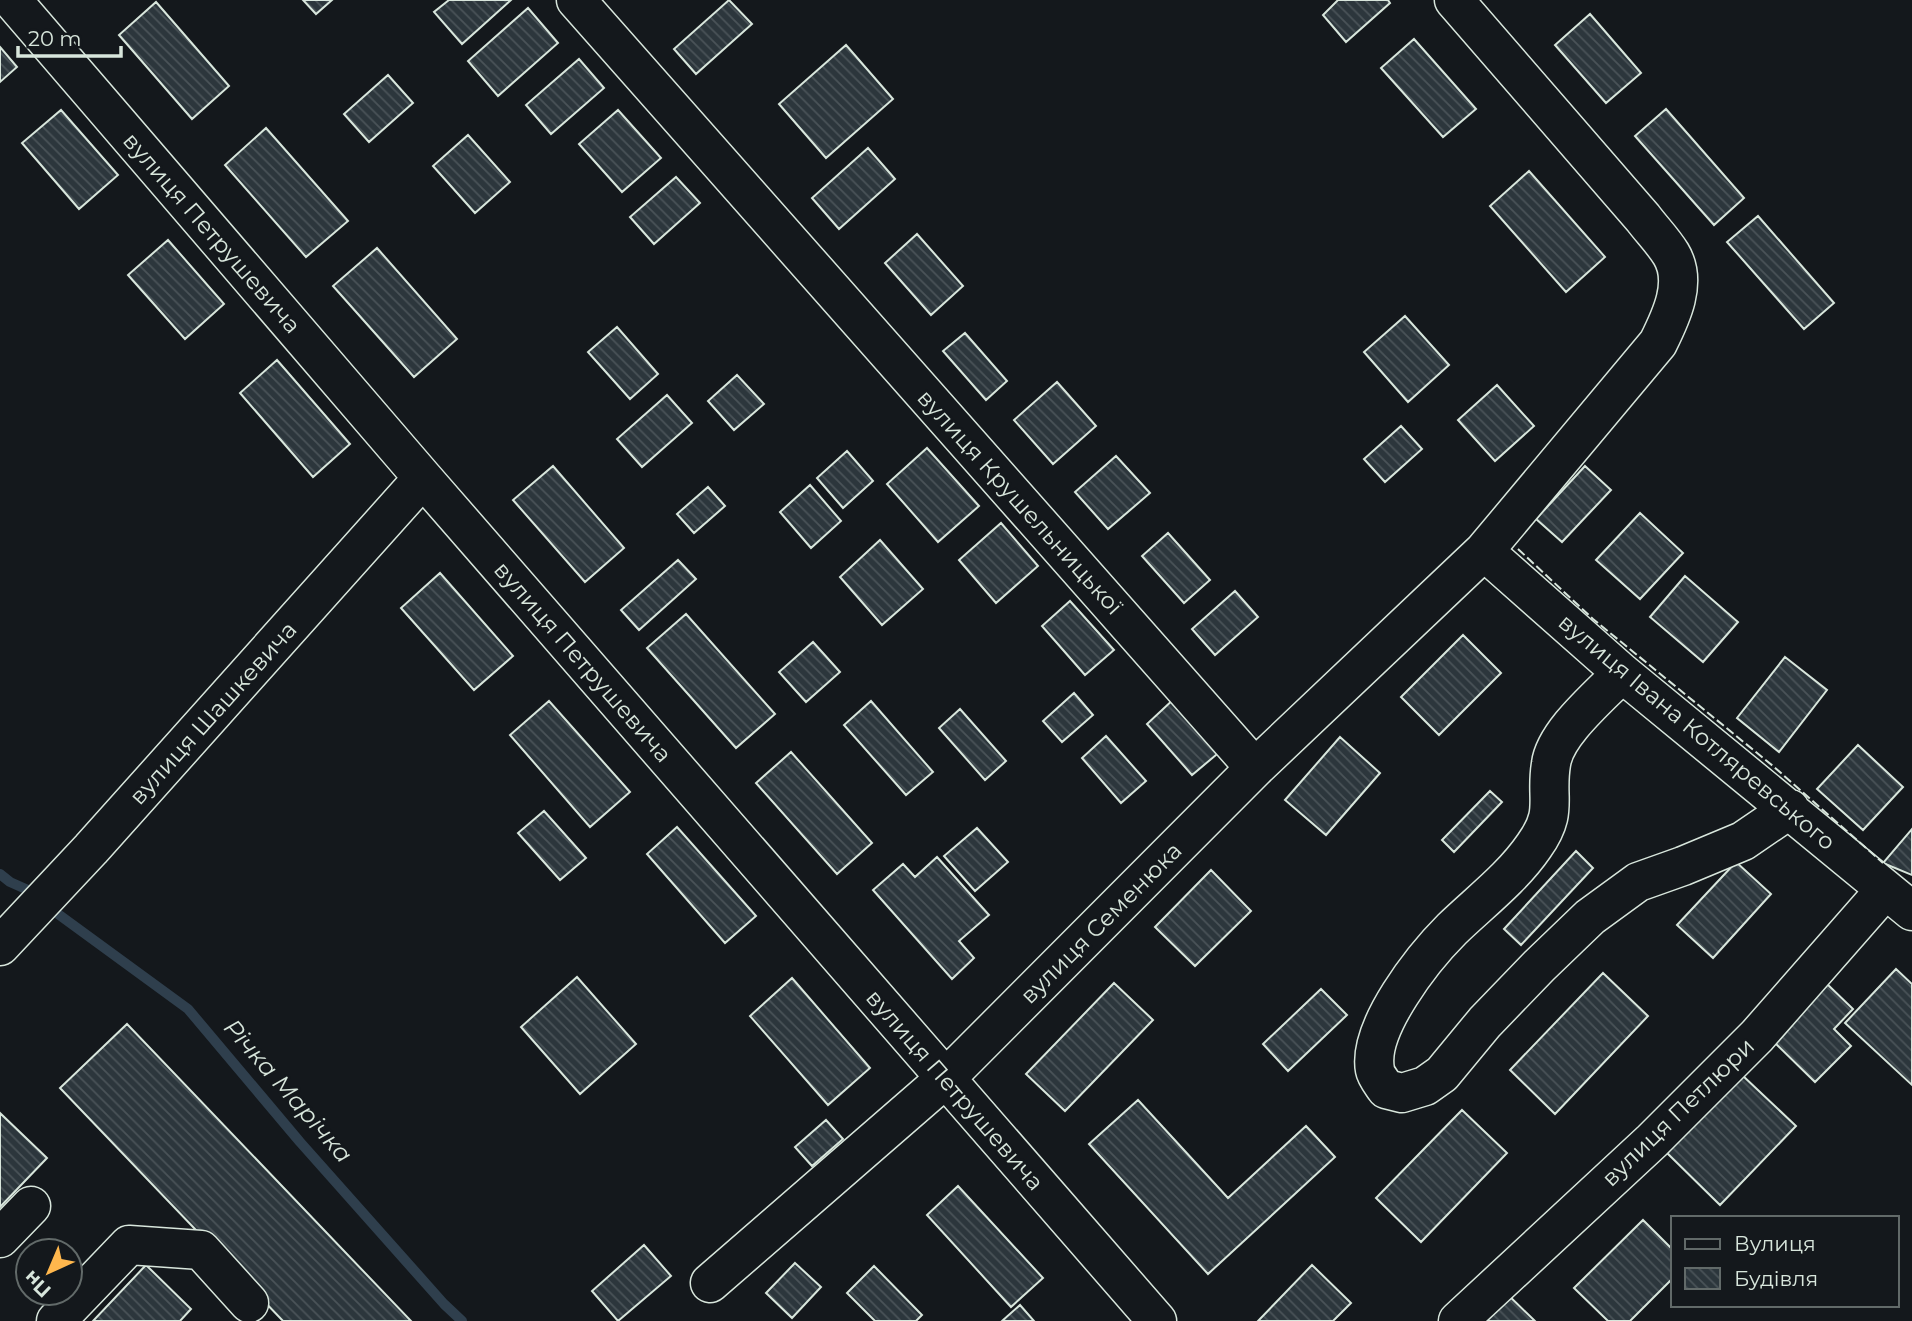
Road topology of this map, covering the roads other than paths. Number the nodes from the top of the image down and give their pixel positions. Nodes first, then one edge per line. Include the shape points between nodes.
1 (12, 0) edge
2 (576, 0) edge
3 (1454, 0) edge
4 (423, 478) junction
5 (1484, 551) junction
6 (1622, 673) junction
7 (1255, 768) junction
8 (1790, 809) junction
9 (1899, 900) edge
10 (0, 946) edge
11 (946, 1078) junction
12 (31, 1206) dead end
13 (0, 1238) edge
14 (710, 1283) dead end
15 (248, 1315) edge
16 (56, 1321) edge
17 (1157, 1321) edge
18 (1458, 1321) edge

1 - 4 street, вулиця Петрушевича
2 - 7 street, вулиця Крушельницької
3 - 5 street via 1643,218 1672,256 1679,284 1671,317 1658,343
4 - 10 street, вулиця Шашкевича
4 - 11 street, вулиця Петрушевича
5 - 6 street, вулиця Івана Котляревського
5 - 7 street
6 - 8 street, вулиця Івана Котляревського
6 - 8 street via 1560,739 1551,764 1550,819 1534,846 1494,892 1450,931 1383,1022 1375,1071 1386,1088 1402,1093 1442,1074 1539,966 1590,917 1638,882 1742,841
7 - 11 street, вулиця Семенюка
8 - 9 street, вулиця Івана Котляревського
9 - 18 street, вулиця Петлюри via 1652,1141
11 - 14 street, вулиця Семенюка
11 - 17 street, вулиця Петрушевича
12 - 13 street
15 - 16 street via 201,1250 129,1245

